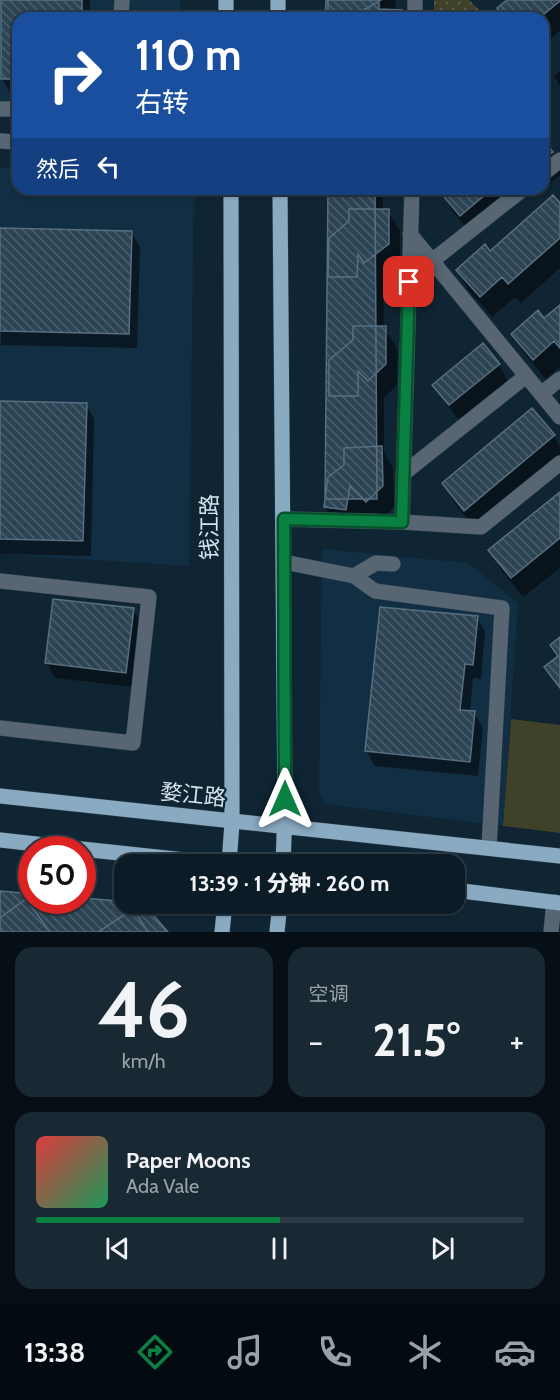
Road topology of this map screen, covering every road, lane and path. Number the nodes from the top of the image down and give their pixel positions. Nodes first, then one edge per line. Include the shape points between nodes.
1 (231, 195) edge
2 (280, 195) edge
3 (412, 195) edge
4 (515, 195) edge
5 (410, 234) junction
6 (432, 261) junction
7 (526, 376) junction
8 (560, 380) edge
9 (541, 394) junction
10 (560, 417) edge
11 (560, 463) edge
12 (403, 474) junction
13 (284, 519) junction
14 (402, 522) junction
15 (284, 562) junction
16 (393, 564) dead end
17 (354, 576) junction
18 (0, 581) edge
19 (0, 728) edge
20 (0, 796) edge
21 (232, 823) junction
22 (285, 825) junction
23 (0, 840) edge
24 (18, 842) edge
25 (489, 848) junction
26 (96, 850) edge
27 (129, 854) edge
28 (230, 854) edge
29 (284, 854) edge
30 (560, 856) edge
31 (465, 891) edge
32 (557, 902) edge
33 (224, 914) edge
34 (279, 914) edge
35 (222, 932) edge
36 (277, 932) edge
37 (551, 932) edge

1 - 21 main road, 钱江路
2 - 13 main road
3 - 5 street
4 - 6 street
5 - 6 street
5 - 12 street
6 - 7 street
7 - 9 street
7 - 12 street
8 - 9 street
9 - 10 street
11 - 14 street via 480,527
12 - 14 street
13 - 14 street
13 - 15 main road
15 - 17 street
15 - 22 main road
16 - 17 street via 376,563
17 - 25 street via 375,591 502,608
18 - 19 street via 149,597 133,743
20 - 21 main road, 婺江路
21 - 22 main road, 婺江路
21 - 28 main road, 钱江路
22 - 25 main road, 婺江路
22 - 29 main road
23 - 24 main road
25 - 30 main road, 婺江路
26 - 27 main road
31 - 32 main road
32 - 37 street
33 - 35 main road
34 - 36 main road

